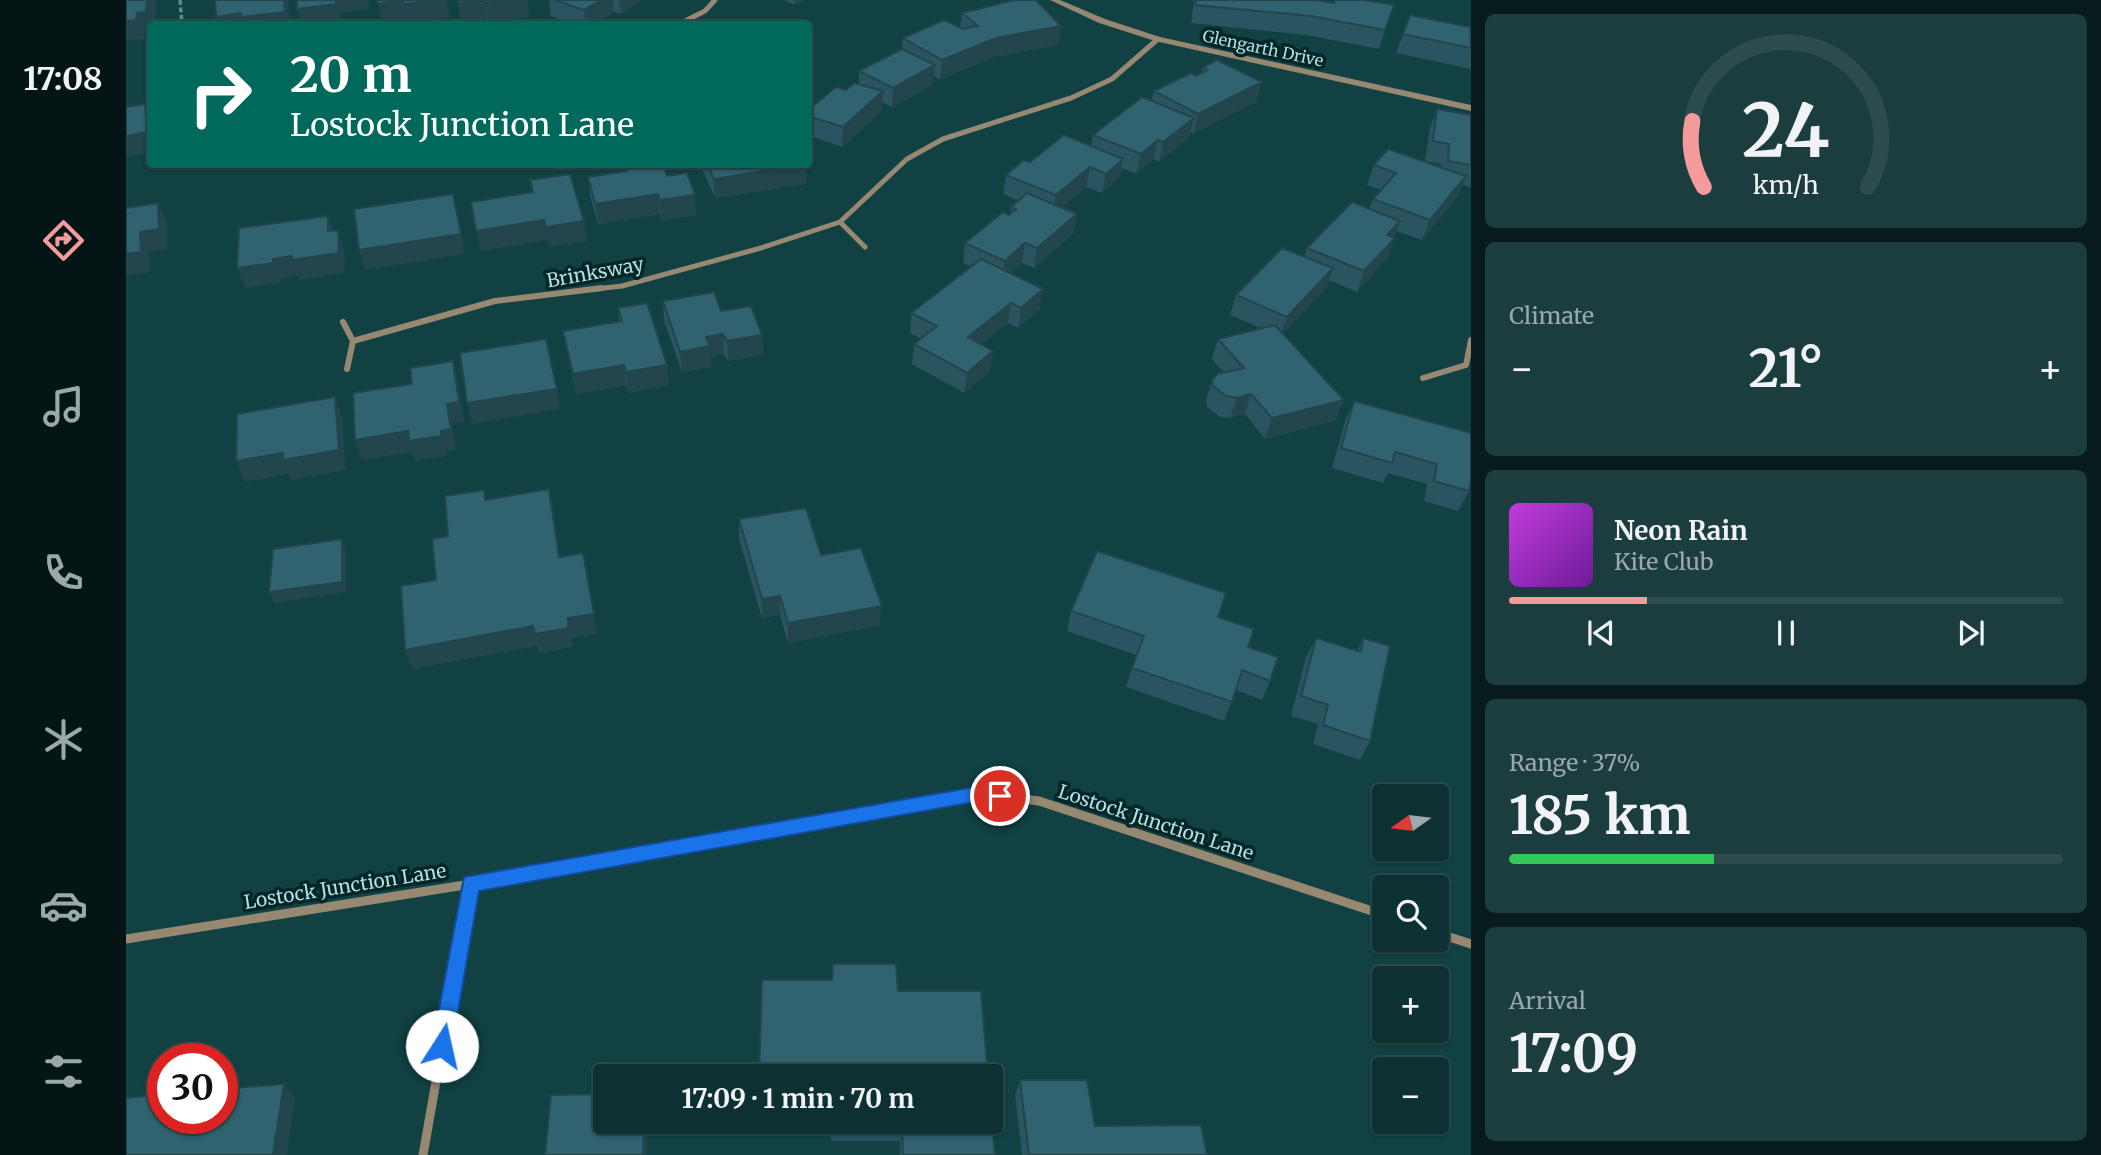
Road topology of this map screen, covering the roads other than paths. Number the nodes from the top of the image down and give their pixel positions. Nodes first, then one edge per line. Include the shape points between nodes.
1 (715, 0) edge
2 (1054, 0) edge
3 (685, 21) edge
4 (1158, 40) junction
5 (1471, 108) edge
6 (840, 222) junction
7 (866, 247) dead end
8 (343, 322) dead end
9 (1471, 340) edge
10 (354, 341) junction
11 (1468, 366) edge
12 (347, 369) dead end
13 (1423, 378) dead end
14 (471, 884) junction
15 (1372, 911) edge
16 (1449, 937) edge
17 (126, 939) edge
18 (1471, 944) edge
19 (423, 1155) edge

1 - 3 street
2 - 4 street, Glengarth Drive
4 - 5 street, Glengarth Drive
4 - 6 street, Brinksway via 1112,79 1071,98 943,139 919,152
6 - 7 street
6 - 10 street, Brinksway via 622,286 495,301
8 - 10 street
9 - 11 street
10 - 12 street
11 - 13 street
14 - 15 street, Lostock Junction Lane via 980,793 1039,801
14 - 17 street, Lostock Junction Lane
14 - 19 street
16 - 18 street

